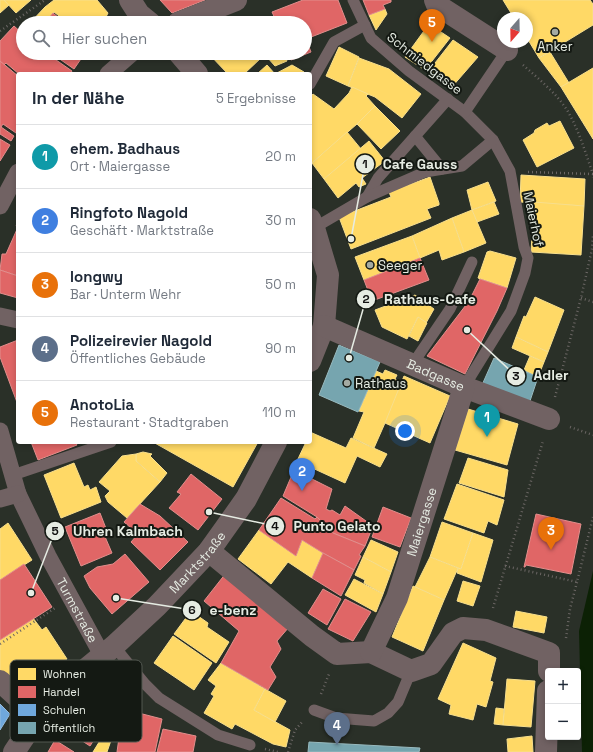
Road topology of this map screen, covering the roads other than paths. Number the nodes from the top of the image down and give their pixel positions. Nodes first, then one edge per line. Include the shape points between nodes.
1 (130, 0) edge
2 (236, 0) edge
3 (353, 0) edge
4 (435, 0) edge
5 (141, 16) edge
6 (196, 16) edge
7 (365, 25) junction
8 (506, 50) joint
9 (124, 60) edge
10 (185, 60) edge
11 (110, 72) edge
12 (195, 72) edge
13 (312, 80) edge
14 (448, 99) junction
15 (465, 112) junction
16 (415, 136) junction
17 (493, 140) junction
18 (442, 169) junction
19 (16, 178) edge
20 (367, 197) junction
21 (0, 206) edge
22 (312, 223) edge
23 (472, 262) dead end
24 (0, 316) edge
25 (16, 320) edge
26 (324, 326) junction
27 (312, 356) edge
28 (412, 365) junction
29 (464, 387) junction
30 (549, 419) road end
31 (0, 431) edge
32 (105, 444) edge
33 (275, 444) edge
34 (13, 475) junction
35 (18, 494) junction
36 (0, 499) edge
37 (209, 551) junction
38 (108, 650) junction
39 (371, 652) junction
40 (96, 660) edge
41 (119, 660) edge
42 (549, 668) edge
43 (411, 671) junction
44 (0, 681) edge
45 (142, 681) edge
46 (10, 690) edge
47 (548, 704) edge
48 (314, 710) road end
49 (21, 742) edge
50 (250, 745) dead end
51 (14, 752) edge
52 (546, 752) edge

1 - 5 street
2 - 6 street
3 - 7 lane, Schmiedgasse
4 - 8 street via 437,5
7 - 13 lane via 334,42
7 - 14 lane, Schmiedgasse via 371,38 409,71
8 - 15 lane
9 - 11 street
10 - 12 street
14 - 15 lane, Schmiedgasse
14 - 16 lane
15 - 17 lane, Schmiedgasse
16 - 18 lane
16 - 20 lane via 378,178
17 - 18 lane via 462,166
17 - 29 lane, Maierhof via 510,171 528,258 511,311
18 - 20 lane via 425,172
19 - 21 street
20 - 22 lane
22 - 26 street via 328,275
23 - 28 lane via 450,309
24 - 25 street
26 - 27 street
26 - 28 street, Badgasse
28 - 29 street, Badgasse
29 - 30 street, Badgasse
29 - 39 street, Maiergasse via 397,598
31 - 34 street, Turmstraße
32 - 34 lane
33 - 37 street, Marktstraße via 246,499
34 - 35 street, Turmstraße
35 - 36 street
35 - 38 street, Turmstraße via 71,598
37 - 38 street, Marktstraße via 156,606
37 - 39 street via 337,654
38 - 40 street, Marktstraße
38 - 41 lane
39 - 43 street
42 - 43 street via 550,653 486,630 463,628 453,633 431,664
43 - 48 lane via 398,702 388,713 374,721 336,718
44 - 46 street
45 - 50 lane via 159,698 218,735
47 - 52 street
49 - 51 street, Marktstraße

